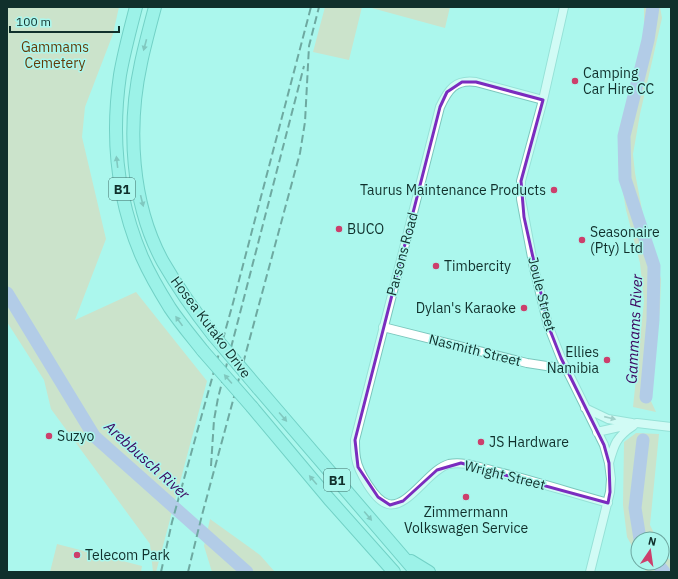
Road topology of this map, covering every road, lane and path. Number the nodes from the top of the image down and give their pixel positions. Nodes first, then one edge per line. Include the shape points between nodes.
1 (136, 7) edge
2 (155, 7) edge
3 (564, 7) edge
4 (543, 100) junction
5 (383, 327) junction
6 (566, 370) junction
7 (585, 408) junction
8 (637, 423) junction
9 (671, 427) edge
10 (597, 432) junction
11 (609, 464) junction
12 (608, 503) junction
13 (390, 505) joint
14 (400, 553) junction
15 (394, 572) edge
16 (416, 572) edge
17 (429, 572) edge
18 (590, 572) edge

15 -> 1 main road, Hosea Kutako Drive / B1, bridge via 203,351 171,309 147,268 130,224 120,180 116,141 123,58
2 -> 14 main road, Hosea Kutako Drive / B1, bridge via 140,63 133,145 136,178 147,223 159,254 181,292 213,335
3 - 4 street, Joule Street
4 - 5 street, Parsons Road via 468,81 447,92 440,107
4 - 6 street, Joule Street via 521,181 521,199 548,325
5 - 6 street, Nasmith Street via 527,363
5 - 13 street, Parsons Road via 355,440 356,458 361,474 383,502
6 - 7 street, Joule Street
7 -> 8 street via 608,418
7 - 10 street, Joule Street
8 - 9 street
8 - 10 street
8 - 11 street via 618,439
10 - 11 street, Joule Street
11 - 12 street, Joule Street
12 - 13 street, Wright Street via 462,463 449,464 437,470 403,501
12 - 18 street, Joule Street
14 - 16 main road, Hosea Kutako Drive / B1
14 - 17 main road

